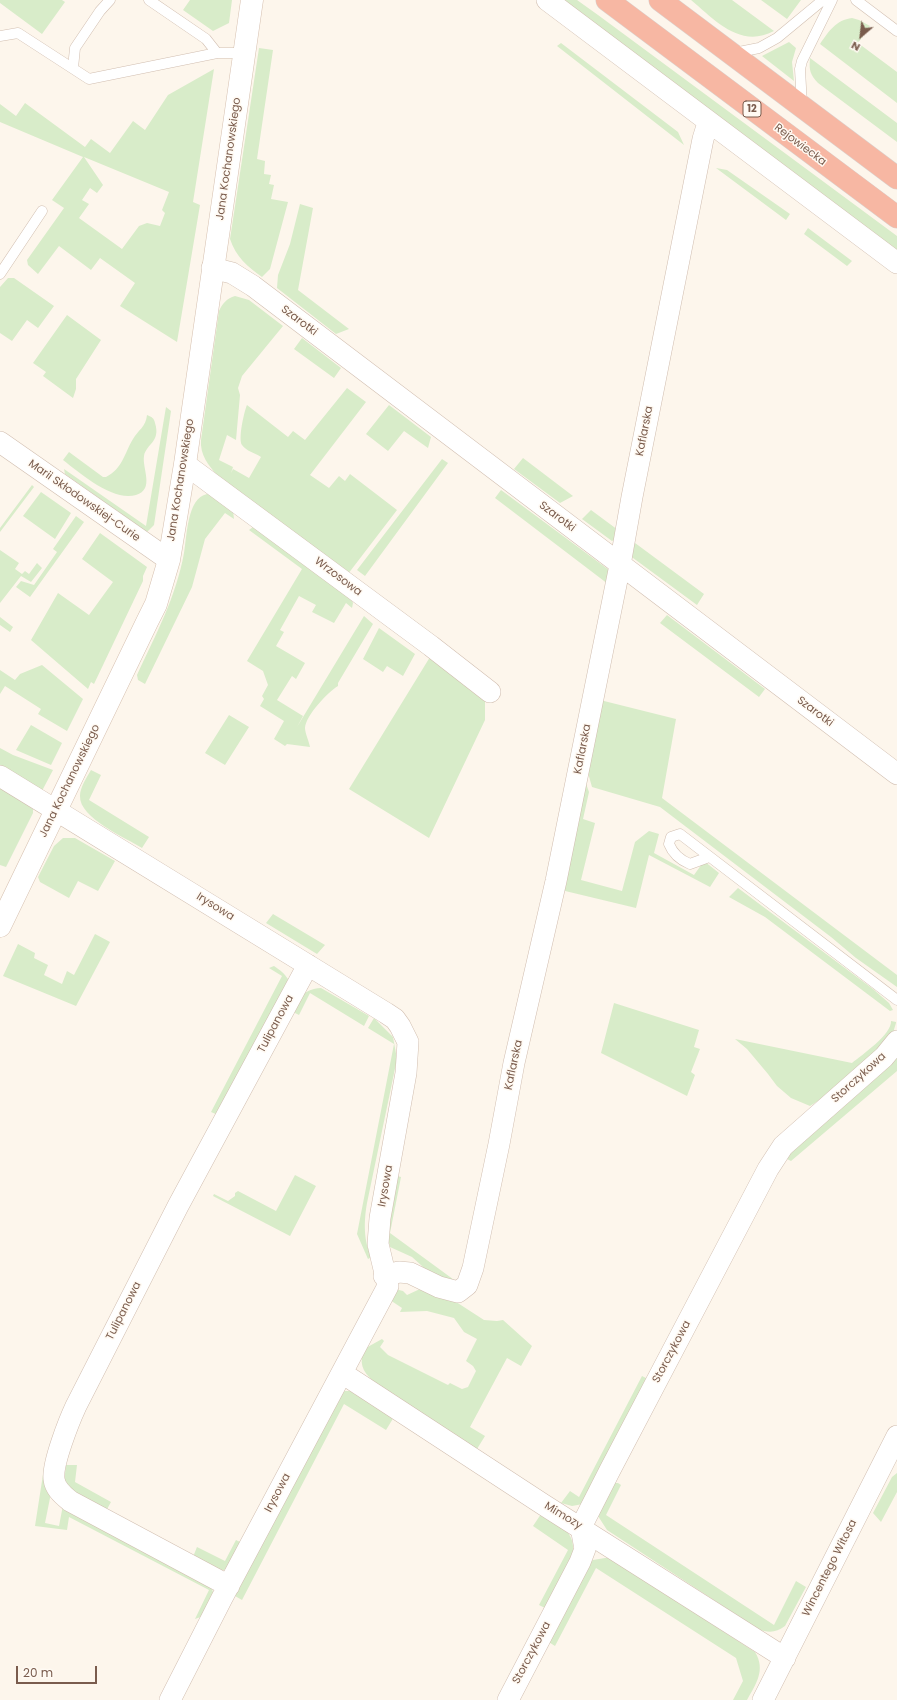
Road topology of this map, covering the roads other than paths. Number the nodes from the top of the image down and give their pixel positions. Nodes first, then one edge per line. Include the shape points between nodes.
1 (110, 0) edge
2 (149, 0) edge
3 (252, 0) edge
4 (546, 0) edge
5 (607, 0) edge
6 (660, 0) edge
7 (823, 0) edge
8 (832, 0) edge
9 (856, 0) edge
10 (897, 30) edge
11 (0, 36) edge
12 (217, 53) junction
13 (244, 53) junction
14 (731, 54) junction
15 (73, 68) junction
16 (802, 106) junction
17 (708, 123) junction
18 (897, 178) edge
19 (42, 212) dead end
20 (897, 217) edge
21 (897, 263) edge
22 (212, 268) junction
23 (0, 274) edge
24 (0, 442) edge
25 (184, 464) junction
26 (169, 560) junction
27 (620, 565) junction
28 (490, 692) dead end
29 (897, 774) edge
30 (0, 776) edge
31 (56, 810) junction
32 (710, 857) dead end
33 (0, 926) edge
34 (308, 965) junction
35 (897, 1000) edge
36 (897, 1041) edge
37 (384, 1276) junction
38 (342, 1373) junction
39 (895, 1446) edge
40 (581, 1528) junction
41 (229, 1586) junction
42 (785, 1658) junction
43 (170, 1700) edge
44 (508, 1700) edge
45 (763, 1700) edge

1 - 15 lane via 75,48
2 - 12 lane via 206,39
3 - 13 street, Jana Kochanowskiego
4 - 17 street
5 - 20 highway, Rejowiecka / 12
6 - 14 highway
7 - 14 lane via 777,38 759,48
8 - 16 lane via 802,61
9 - 10 lane
11 - 15 lane via 18,33
12 - 13 lane
12 - 15 lane via 89,79
13 - 22 street, Jana Kochanowskiego
14 - 16 highway
16 - 18 highway
17 - 21 street
17 - 27 street, Kaflarska via 662,341
19 - 23 lane
22 - 25 street, Jana Kochanowskiego
22 - 27 street, Szarotki via 232,273 253,286
24 - 26 street, Marii Skłodowskiej-Curie
25 - 26 street, Jana Kochanowskiego
25 - 28 street, Wrzosowa
26 - 31 street, Jana Kochanowskiego via 156,604
27 - 29 street, Szarotki
27 - 37 street, Kaflarska via 473,1268 467,1285 458,1292 439,1287 410,1273 399,1272
30 - 31 street, Irysowa
31 - 33 street, Jana Kochanowskiego
31 - 34 street, Irysowa
32 - 35 lane
34 - 37 street, Irysowa via 395,1019 408,1042 406,1073 380,1218 378,1244
34 - 41 street, Tulipanowa via 178,1206 76,1406 63,1438 54,1472 59,1491 70,1501
36 - 40 street, Storczykowa via 884,1057 783,1146 774,1159
37 - 38 street, Irysowa via 388,1286
38 - 40 street, Mimozy
38 - 41 street, Irysowa
39 - 42 street, Wincentego Witosa
40 - 42 street, Mimozy
40 - 44 street, Storczykowa via 585,1549 580,1562
41 - 43 street, Irysowa
42 - 45 street, Wincentego Witosa

